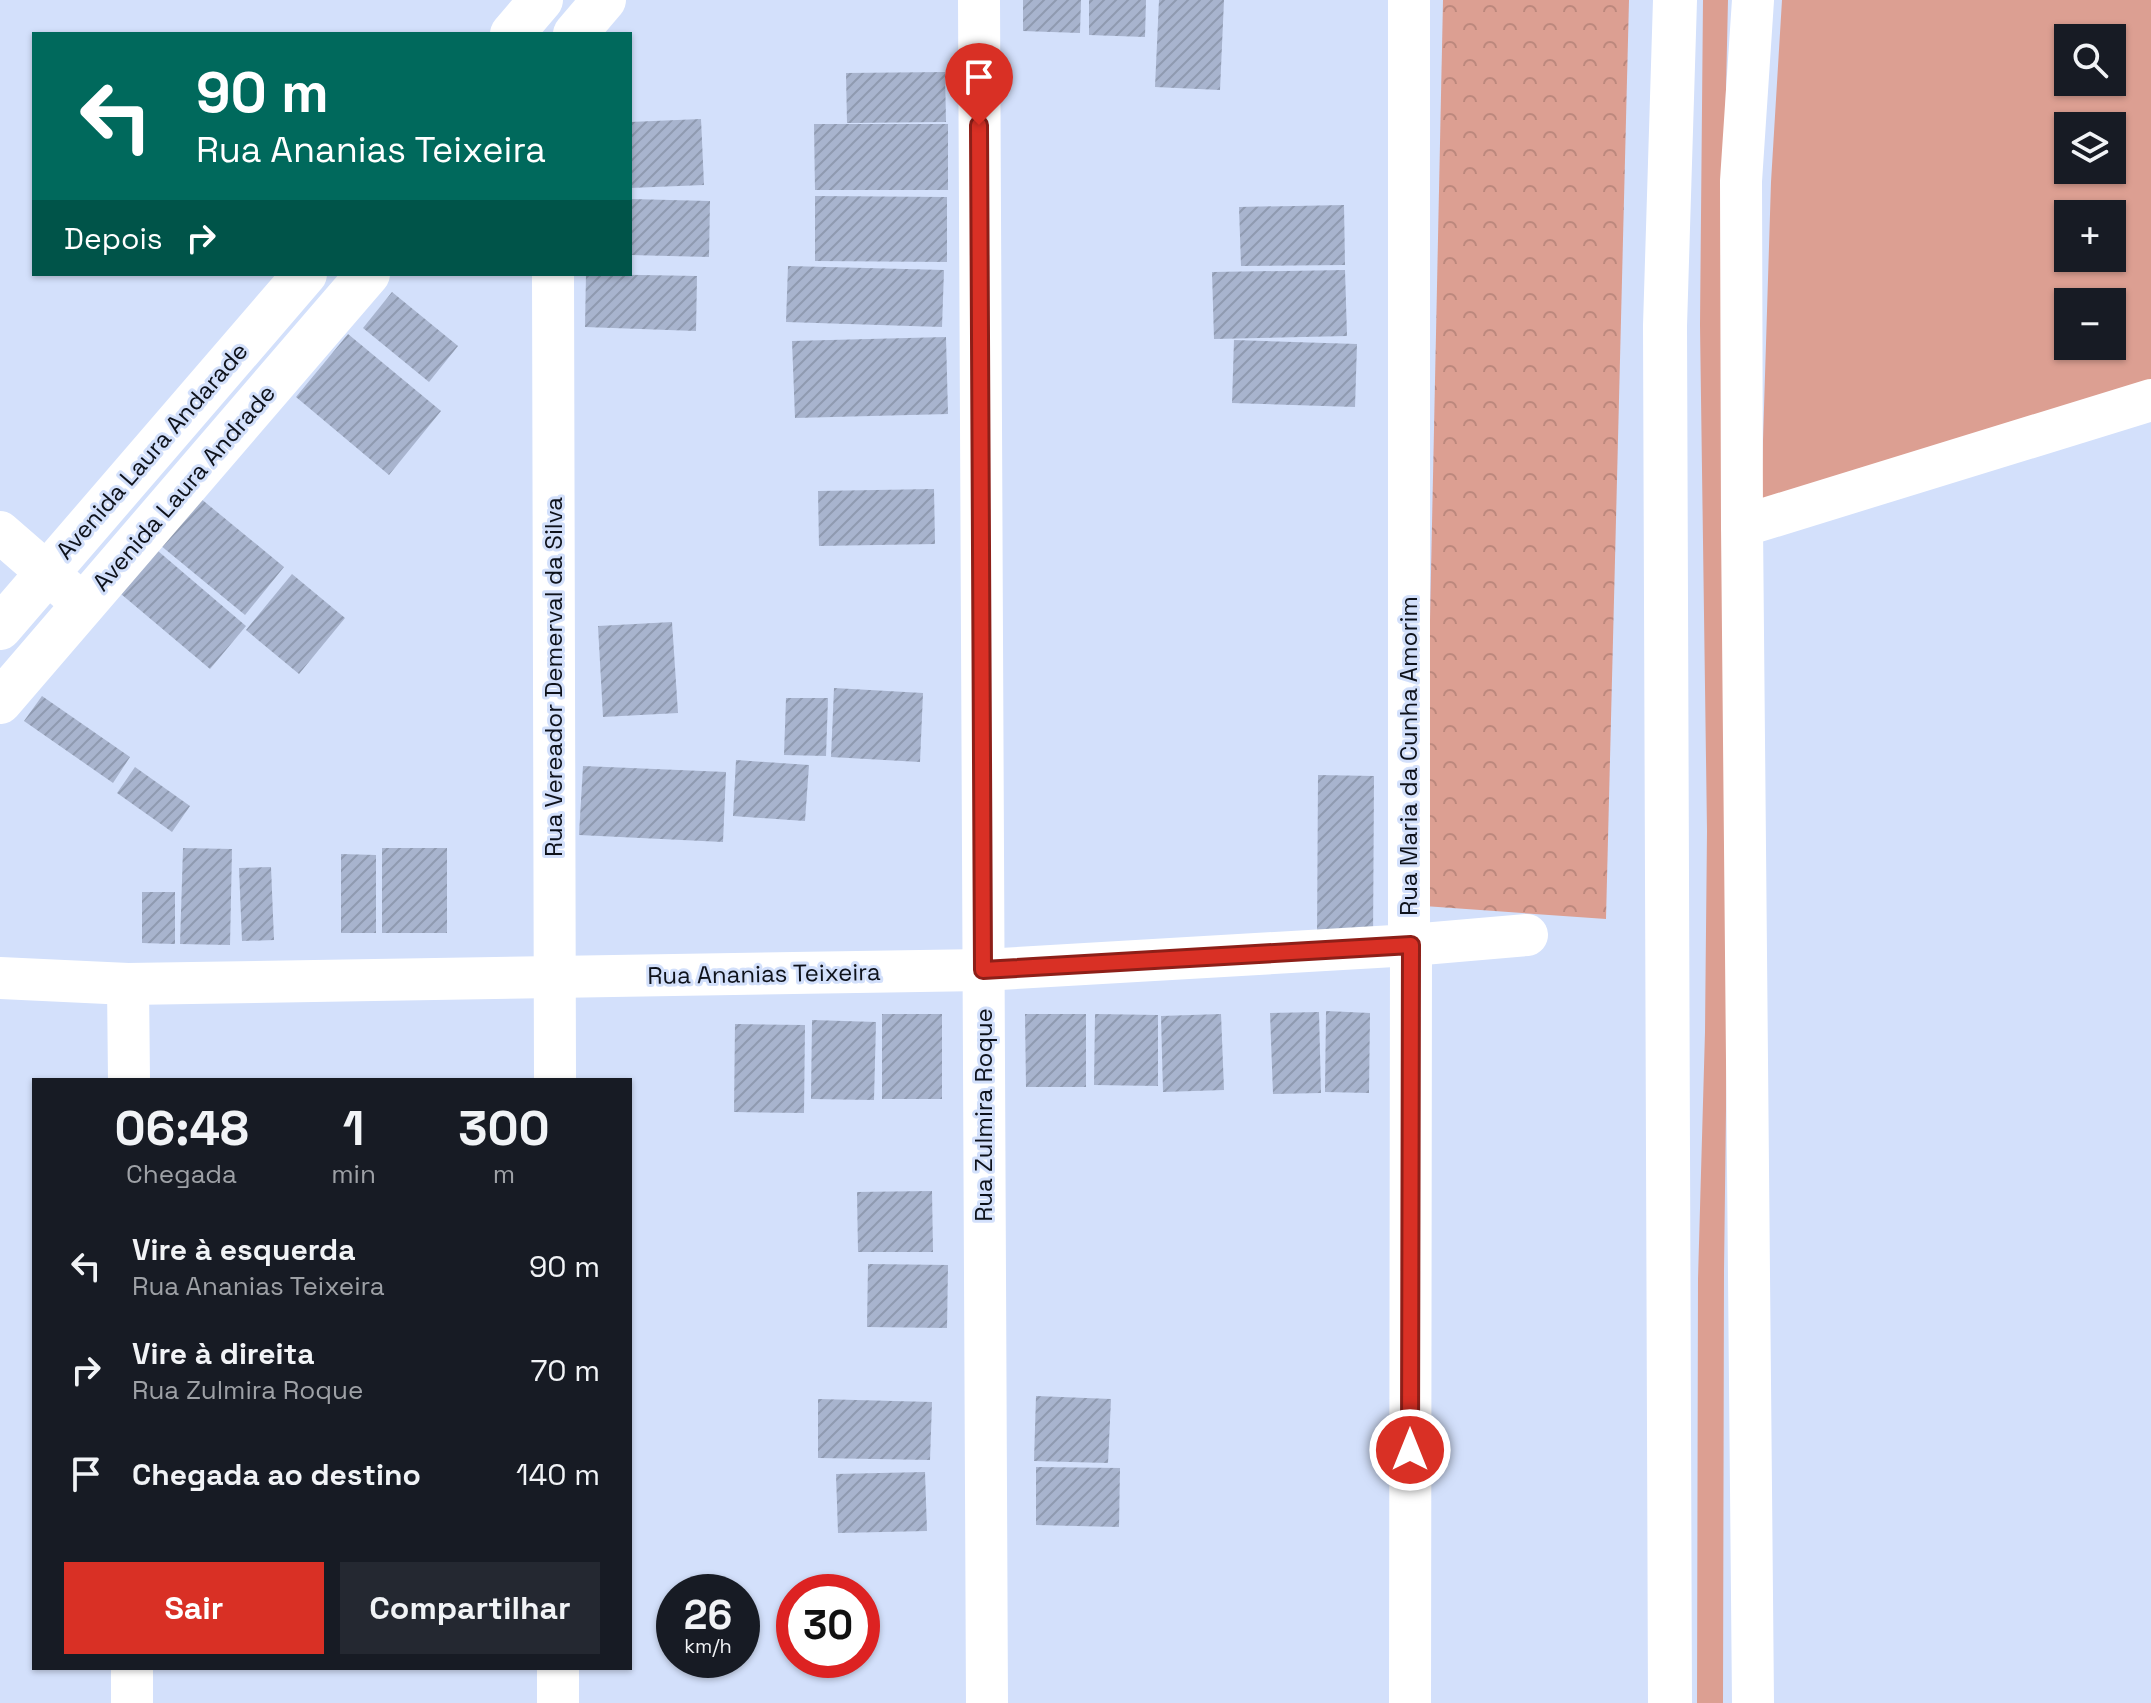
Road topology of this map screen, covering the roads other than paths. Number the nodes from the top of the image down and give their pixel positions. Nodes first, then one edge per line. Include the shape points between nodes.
1 (604, 0) edge
2 (979, 0) edge
3 (1409, 0) edge
4 (1675, 0) edge
5 (1753, 0) edge
6 (577, 32) edge
7 (303, 276) edge
8 (366, 276) edge
9 (553, 276) edge
10 (2151, 400) edge
11 (1742, 526) junction
12 (0, 532) edge
13 (47, 573) junction
14 (84, 605) junction
15 (0, 628) edge
16 (0, 702) edge
17 (1527, 935) dead end
18 (1411, 945) junction
19 (983, 970) junction
20 (554, 977) junction
21 (0, 978) edge
22 (128, 984) junction
23 (129, 1078) edge
24 (555, 1078) edge
25 (132, 1670) edge
26 (558, 1670) edge
27 (132, 1703) edge
28 (558, 1703) edge
29 (987, 1703) edge
30 (1410, 1703) edge
31 (1670, 1703) edge
32 (1753, 1703) edge

1 - 6 main road
2 - 19 street, Rua Zulmira Roque
3 - 18 street, Rua Maria da Cunha Amorim
4 - 31 main road via 1665,326
5 - 11 street via 1741,181
7 - 13 main road, Avenida Laura Andarade
8 - 14 main road, Avenida Laura Andrade
9 - 20 street, Rua Vereador Demerval da Silva
10 - 11 street
11 - 32 street
12 - 13 street
13 - 14 street
13 - 15 main road, Avenida Laura Andarade
14 - 16 main road, Avenida Laura Andrade
17 - 18 street, Rua Ananias Teixeira
18 - 19 street, Rua Ananias Teixeira
18 - 30 street, Rua Maria da Cunha Amorim
19 - 20 street, Rua Ananias Teixeira
19 - 29 street, Rua Zulmira Roque
20 - 22 street, Rua Ananias Teixeira
20 - 24 street, Rua Vereador Demerval da Silva
21 - 22 street, Rua Ananias Teixeira
22 - 23 street
25 - 27 street
26 - 28 street

